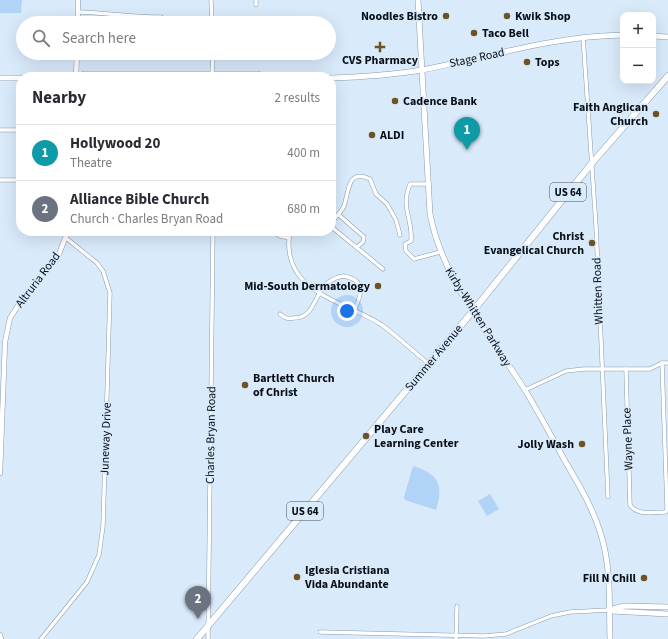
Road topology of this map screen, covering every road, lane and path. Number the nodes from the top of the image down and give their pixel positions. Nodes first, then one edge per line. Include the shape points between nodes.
1 (78, 0) edge
2 (211, 0) edge
3 (256, 0) edge
4 (418, 0) edge
5 (256, 5) dead end
6 (78, 12) junction
7 (78, 16) edge
8 (126, 16) edge
9 (212, 16) edge
10 (620, 35) edge
11 (656, 36) edge
12 (583, 37) junction
13 (668, 37) edge
14 (76, 60) edge
15 (213, 60) edge
16 (421, 70) junction
17 (77, 72) edge
18 (212, 72) edge
19 (668, 76) edge
20 (0, 78) edge
21 (16, 78) edge
22 (336, 78) edge
23 (0, 130) edge
24 (16, 130) edge
25 (592, 163) junction
26 (0, 180) edge
27 (16, 180) edge
28 (429, 184) junction
29 (340, 215) junction
30 (336, 218) edge
31 (336, 230) edge
32 (400, 235) dead end
33 (212, 236) edge
34 (280, 236) edge
35 (66, 238) joint
36 (289, 238) joint
37 (402, 240) dead end
38 (405, 244) junction
39 (357, 247) junction
40 (440, 252) junction
41 (383, 269) dead end
42 (320, 294) junction
43 (354, 311) junction
44 (473, 311) junction
45 (280, 314) dead end
46 (662, 363) junction
47 (668, 363) edge
48 (429, 364) junction
49 (626, 369) junction
50 (602, 370) junction
51 (524, 390) junction
52 (0, 473) edge
53 (608, 497) dead end
54 (457, 606) dead end
55 (668, 607) edge
56 (609, 610) junction
57 (668, 614) edge
58 (209, 625) junction
59 (320, 632) dead end
60 (0, 635) edge
61 (456, 638) edge
62 (1, 639) edge
63 (41, 639) edge
64 (197, 639) edge
65 (208, 639) edge
66 (610, 639) edge

1 - 6 street
2 - 9 street
3 - 5 street
4 - 16 main road, Kirby-Whitten Parkway
6 - 7 street
6 - 8 street via 115,13
10 - 12 main road, Stage Road
11 - 13 main road
12 - 16 main road, Stage Road
12 - 25 street, Whitten Road
14 - 17 street
15 - 18 street
16 - 22 main road, Stage Road via 379,76
16 - 28 main road, Kirby-Whitten Parkway
19 - 25 main road, Summer Avenue / US 64
20 - 21 main road
23 - 24 street
25 - 44 main road, Summer Avenue / US 64
25 - 50 street, Whitten Road
26 - 27 street
28 - 38 street via 410,184 405,206 412,235 411,241
28 - 40 main road, Kirby-Whitten Parkway via 430,214
29 - 30 street
29 - 32 street via 350,182 356,177 363,176 370,179 376,194 387,204 396,220
29 - 39 street via 364,237 363,242
31 - 39 street
33 - 58 street, Charles Bryan Road
34 - 36 street
35 - 52 street, Altruria Road via 57,259 25,295 10,318 5,342
35 - 63 street, Juneway Drive via 97,263 103,271 110,293 103,526 99,555 87,582
36 - 42 street via 291,258 298,273
37 - 38 street
38 - 40 street via 406,251 414,259
39 - 41 street
40 - 44 main road, Kirby-Whitten Parkway via 447,269
42 - 43 street
42 - 43 street via 327,284 338,277 347,277 358,282 361,296
42 - 45 street via 304,316 284,318
43 - 48 street via 382,325
44 - 48 main road, Summer Avenue / US 64
44 - 51 main road, Kirby-Whitten Parkway
46 - 47 street
46 - 49 street via 650,369
46 - 49 street, Wayne Place via 666,512 641,513 630,505
48 - 58 main road, Summer Avenue / US 64
49 - 50 street
50 - 51 street via 566,371
50 - 53 street, Whitten Road
51 - 56 main road, Kirby-Whitten Parkway via 585,495 595,518 604,546
54 - 61 street
55 - 56 main road via 624,606
56 - 57 main road
56 - 61 street via 570,612 552,616 506,634
56 - 66 main road
58 - 64 main road, Summer Avenue / US 64
58 - 65 street, Charles Bryan Road
59 - 61 street
60 - 62 street

